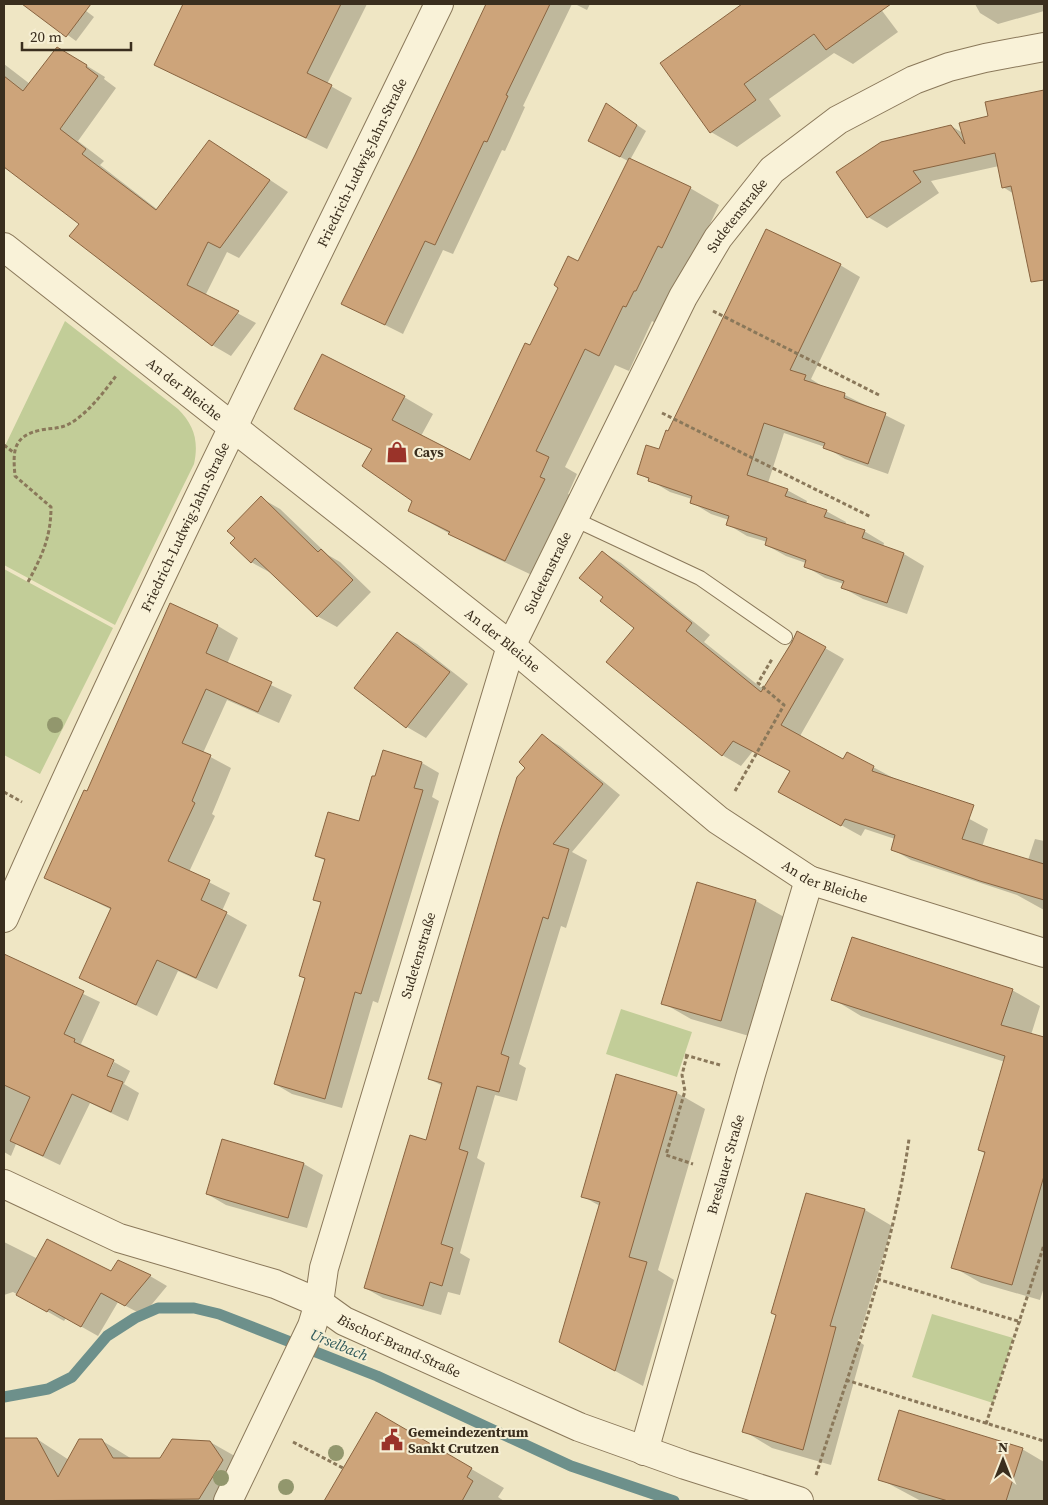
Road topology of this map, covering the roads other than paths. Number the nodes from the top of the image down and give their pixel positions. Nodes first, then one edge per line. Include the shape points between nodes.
1 (439, 4) edge
2 (1044, 47) edge
3 (4, 247) edge
4 (233, 425) junction
5 (574, 519) junction
6 (785, 637) road end
7 (511, 646) junction
8 (809, 880) junction
9 (4, 918) edge
10 (1044, 953) edge
11 (4, 1184) edge
12 (316, 1315) junction
13 (644, 1451) junction
14 (799, 1496) edge
15 (228, 1501) edge

1 - 4 street, Friedrich-Ludwig-Jahn-Straße
2 - 5 street, Sudetenstraße via 949,67 906,84 838,120 772,170 718,238 683,297
3 - 4 street, An der Bleiche via 132,350
4 - 7 street, An der Bleiche
4 - 9 street, Friedrich-Ludwig-Jahn-Straße
5 - 6 lane via 700,578
5 - 7 street, Sudetenstraße
7 - 8 street, An der Bleiche via 718,820
7 - 12 street, Sudetenstraße via 324,1268
8 - 10 street, An der Bleiche
8 - 13 street, Breslauer Straße
11 - 12 street, Bischof-Brand-Straße via 119,1238 275,1284
12 - 13 street, Bischof-Brand-Straße via 344,1321 580,1427
12 - 15 street, Sudetenstraße
13 - 14 street, Bischof-Brand-Straße

